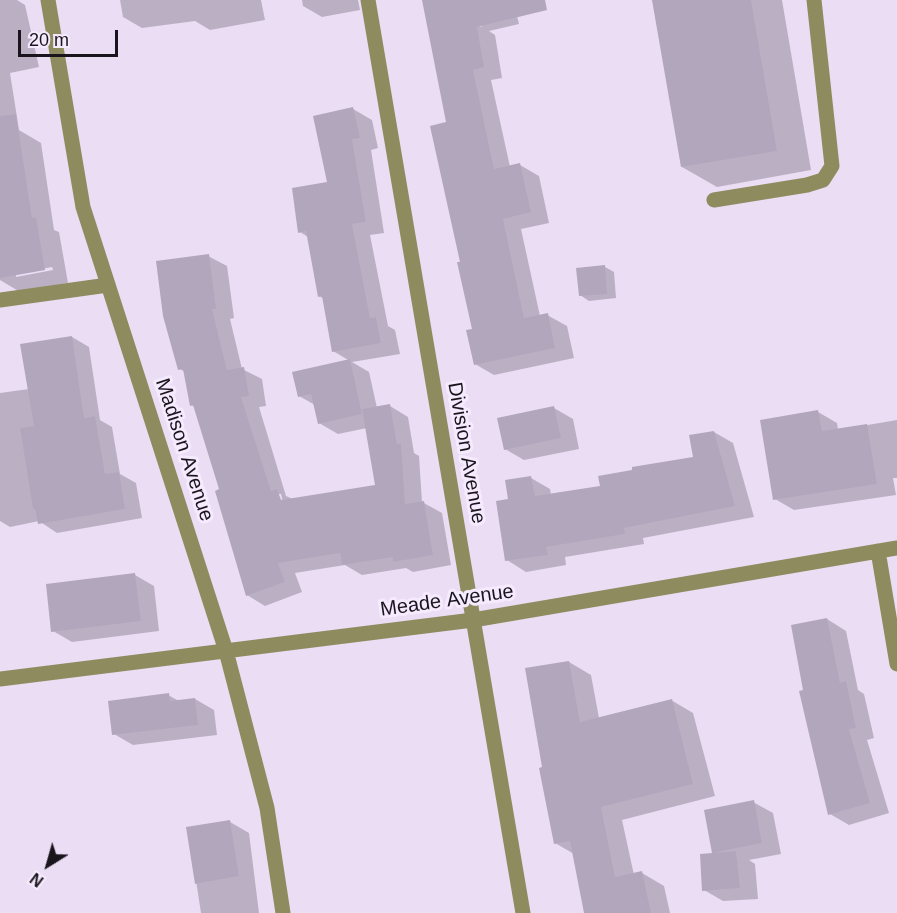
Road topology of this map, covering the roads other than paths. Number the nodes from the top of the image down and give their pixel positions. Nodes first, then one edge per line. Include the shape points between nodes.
1 (48, 0) edge
2 (368, 0) edge
3 (814, 0) edge
4 (714, 200) dead end
5 (108, 285) junction
6 (0, 300) edge
7 (897, 548) edge
8 (878, 551) junction
9 (473, 620) junction
10 (226, 651) junction
11 (897, 664) edge
12 (0, 679) edge
13 (283, 913) edge
14 (523, 913) edge

1 - 5 street, Madison Avenue via 83,207
2 - 9 street, Division Avenue
3 - 4 street via 832,166 823,180 807,185
5 - 6 street
5 - 10 street, Madison Avenue
7 - 8 street, Meade Avenue
8 - 9 street, Meade Avenue
8 - 11 street
9 - 10 street, Meade Avenue
9 - 14 street, Division Avenue
10 - 12 street, Meade Avenue
10 - 13 street, Madison Avenue via 267,808

